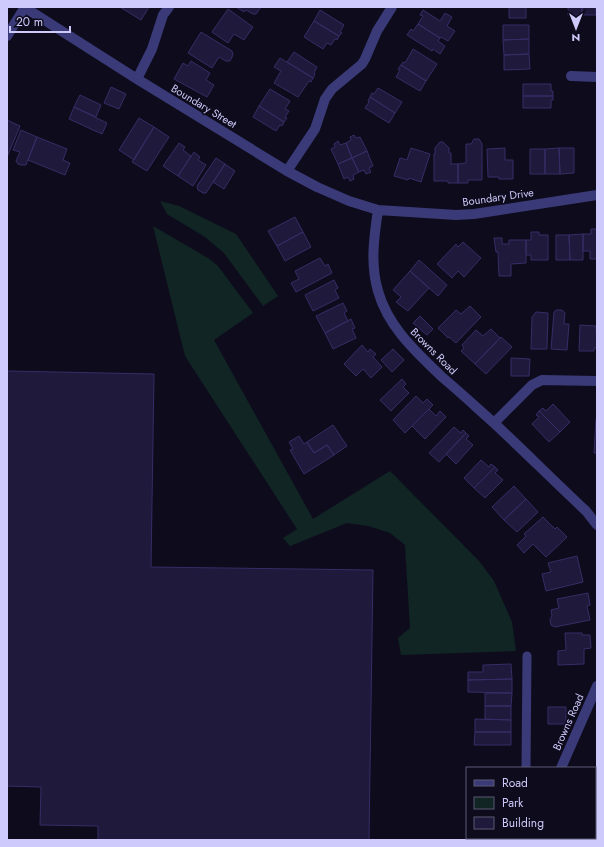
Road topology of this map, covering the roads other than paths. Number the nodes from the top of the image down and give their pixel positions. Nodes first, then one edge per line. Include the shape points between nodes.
1 (24, 7) edge
2 (169, 7) edge
3 (392, 7) edge
4 (7, 36) edge
5 (571, 76) dead end
6 (597, 77) edge
7 (138, 79) junction
8 (287, 171) junction
9 (597, 195) edge
10 (378, 210) junction
11 (597, 381) edge
12 (494, 424) junction
13 (597, 525) edge
14 (526, 656) dead end
15 (597, 686) edge
16 (526, 767) edge
17 (561, 767) edge

1 - 4 street
1 - 7 street, Boundary Street
2 - 7 street via 163,15 152,49
3 - 8 street via 377,31 362,64 332,89 325,99 315,129
5 - 6 street
7 - 8 street, Boundary Street
8 - 10 street, Boundary Street via 349,202
9 - 10 street, Boundary Drive via 474,214
10 - 12 street, Browns Road via 373,268 378,292 386,312 412,349
11 - 12 street via 542,380 532,385
12 - 13 street, Browns Road via 586,511
14 - 16 lane
15 - 17 street, Browns Road

